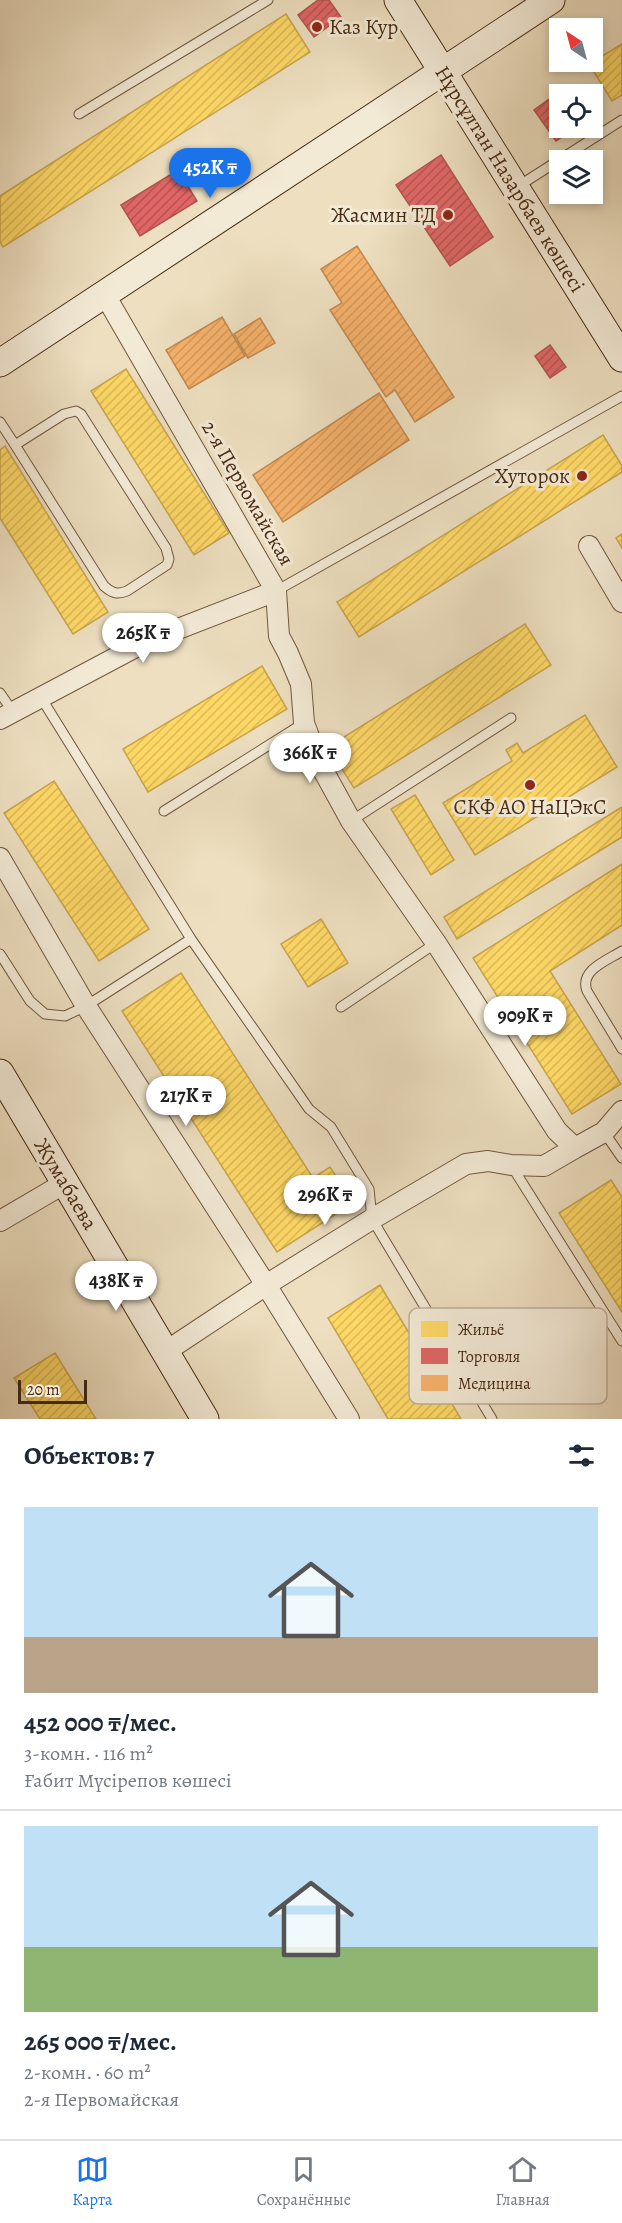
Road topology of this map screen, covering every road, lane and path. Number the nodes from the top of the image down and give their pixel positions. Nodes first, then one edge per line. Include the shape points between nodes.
1 (244, 0) edge
2 (268, 0) edge
3 (398, 0) edge
4 (551, 0) edge
5 (250, 10) junction
6 (443, 70) junction
7 (79, 114) dead end
8 (622, 120) edge
9 (515, 188) junction
10 (105, 295) junction
11 (622, 358) edge
12 (0, 363) edge
13 (622, 396) edge
14 (0, 422) edge
15 (15, 445) junction
16 (589, 546) dead end
17 (276, 591) junction
18 (622, 602) edge
19 (0, 693) edge
20 (40, 696) junction
21 (6, 715) edge
22 (511, 718) dead end
23 (304, 723) junction
24 (164, 811) dead end
25 (351, 821) junction
26 (0, 858) edge
27 (191, 939) junction
28 (436, 943) junction
29 (622, 951) edge
30 (0, 954) edge
31 (86, 1006) junction
32 (341, 1007) dead end
33 (622, 1049) edge
34 (0, 1072) edge
35 (622, 1111) edge
36 (604, 1132) junction
37 (575, 1148) junction
38 (622, 1158) edge
39 (511, 1165) junction
40 (65, 1183) junction
41 (372, 1219) junction
42 (0, 1221) edge
43 (266, 1285) junction
44 (425, 1308) edge
45 (601, 1308) edge
46 (607, 1317) edge
47 (622, 1341) edge
48 (165, 1352) junction
49 (483, 1404) edge
50 (205, 1419) edge
51 (349, 1419) edge
52 (492, 1419) edge

1 - 5 lane
2 - 5 lane
3 - 6 main road, Нұрсұлтан Назарбаев көшесі
4 - 6 main road
5 - 7 lane
6 - 9 main road, Нұрсұлтан Назарбаев көшесі
6 - 10 main road
8 - 9 lane
9 - 11 main road, Нұрсұлтан Назарбаев көшесі
10 - 12 main road
10 - 17 street, 2-я Первомайская
13 - 17 lane
14 - 15 lane
15 - 15 lane via 109,590 127,591 166,565 166,548 81,414 64,414
16 - 18 street
17 - 20 street via 147,641
17 - 23 street, 2-я Первомайская via 279,636 301,684
19 - 21 lane
20 - 21 street
20 - 27 lane
22 - 25 lane
23 - 24 lane
23 - 25 street, 2-я Первомайская via 318,761
25 - 28 street, 2-я Первомайская
26 - 31 street
27 - 31 lane
27 - 41 lane via 309,1109 331,1126 369,1188
28 - 32 lane
28 - 37 street, 2-я Первомайская via 545,1115
29 - 33 lane via 590,971 585,980 587,991
30 - 31 lane via 30,1001 45,1014 65,1016
31 - 43 street
34 - 40 main road, Жумабаева
35 - 36 street
36 - 37 street
36 - 38 lane
37 - 39 street via 544,1166
39 - 41 street via 488,1161 466,1164
39 - 45 lane
40 - 42 street
40 - 48 main road, Жумабаева
41 - 43 street
41 - 44 lane
43 - 48 street
43 - 51 street
46 - 47 lane
48 - 50 main road, Жумабаева
49 - 52 lane

